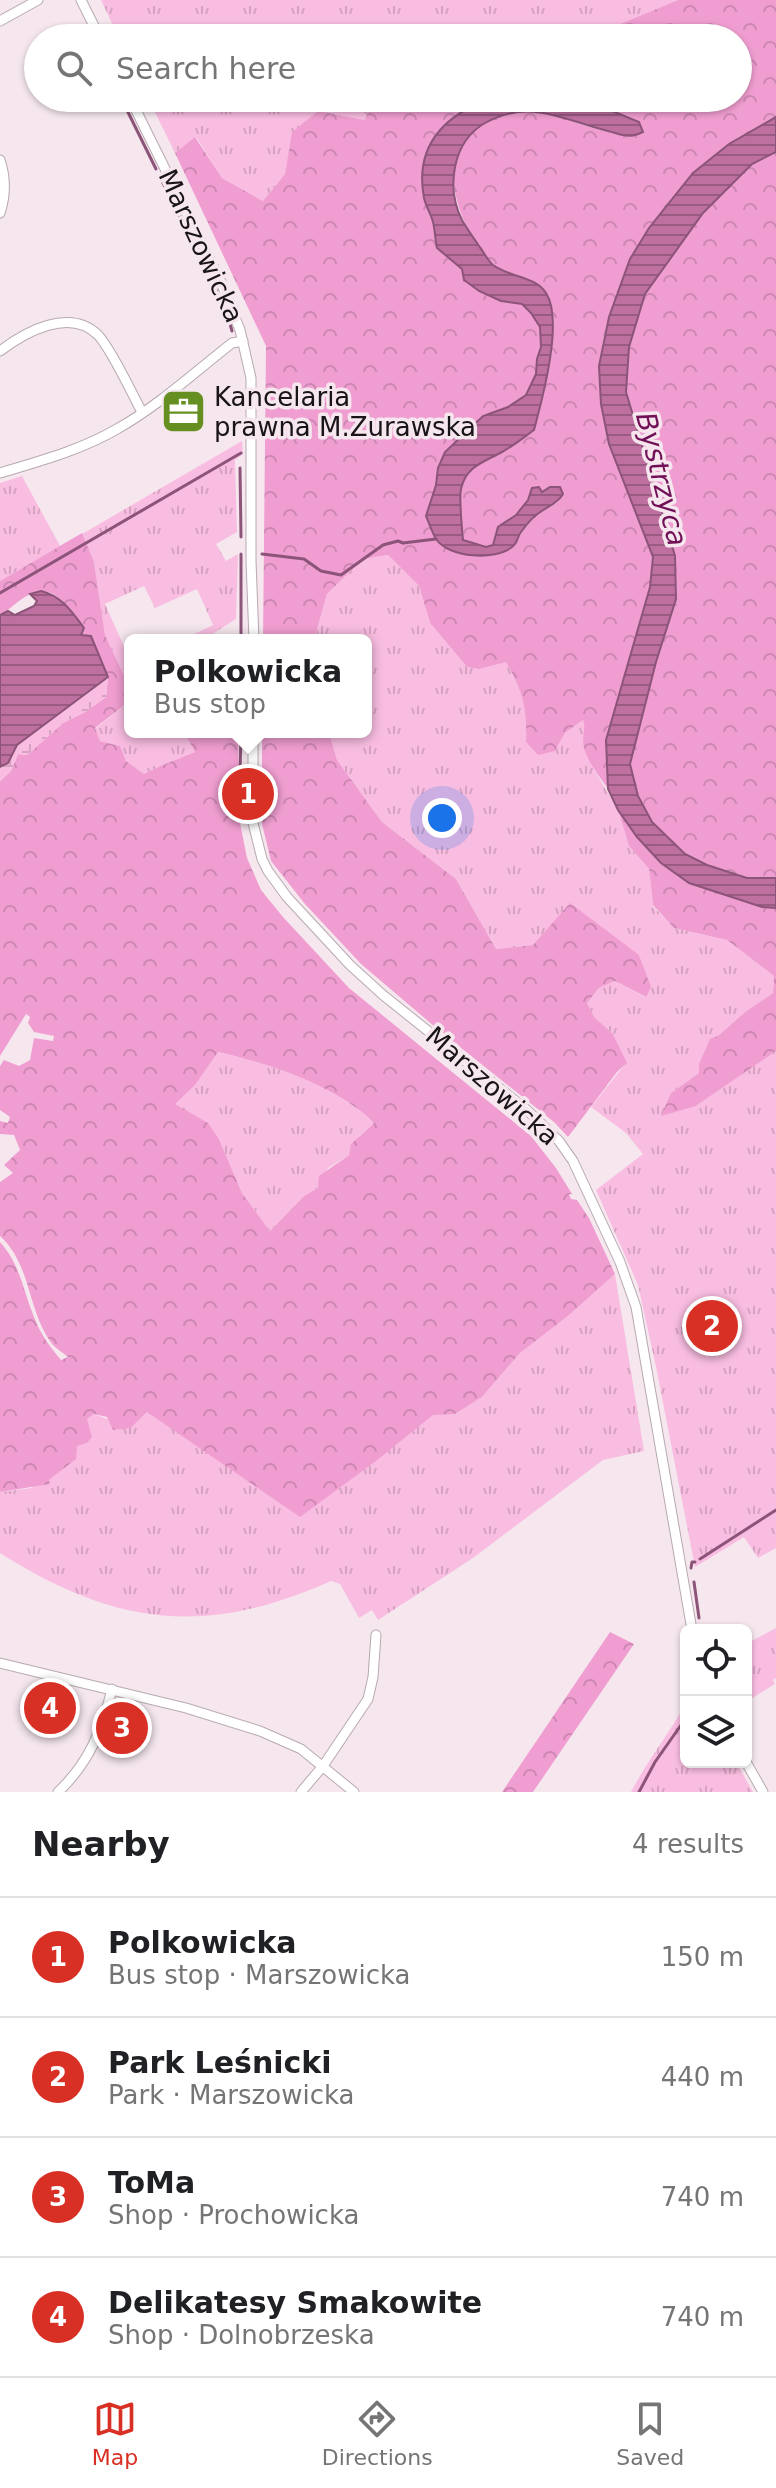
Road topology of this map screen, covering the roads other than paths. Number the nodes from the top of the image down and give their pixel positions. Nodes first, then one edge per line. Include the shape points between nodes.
1 (38, 0) edge
2 (81, 0) edge
3 (0, 21) edge
4 (93, 24) edge
5 (137, 112) edge
6 (0, 160) edge
7 (0, 213) edge
8 (243, 341) junction
9 (0, 351) edge
10 (142, 412) junction
11 (0, 473) edge
12 (254, 634) edge
13 (253, 738) edge
14 (691, 1624) edge
15 (376, 1635) dead end
16 (0, 1663) edge
17 (112, 1689) junction
18 (323, 1766) junction
19 (749, 1768) edge
20 (58, 1792) edge
21 (301, 1792) edge
22 (354, 1792) edge
23 (763, 1792) edge

1 - 3 street
2 - 4 street
5 - 8 street, Marszowicka via 221,282
6 - 7 street via 5,197
8 - 10 street via 232,343
8 - 12 street, Marszowicka via 251,378
9 - 10 street via 55,323 89,327 100,337
10 - 11 street via 96,440
13 - 14 street, Marszowicka via 253,823 262,859 277,885 356,971 528,1111 573,1161 636,1307
15 - 18 street via 370,1695
16 - 17 street
17 - 18 street via 260,1731
17 - 20 street via 92,1749
18 - 21 street
18 - 22 street
19 - 23 street

